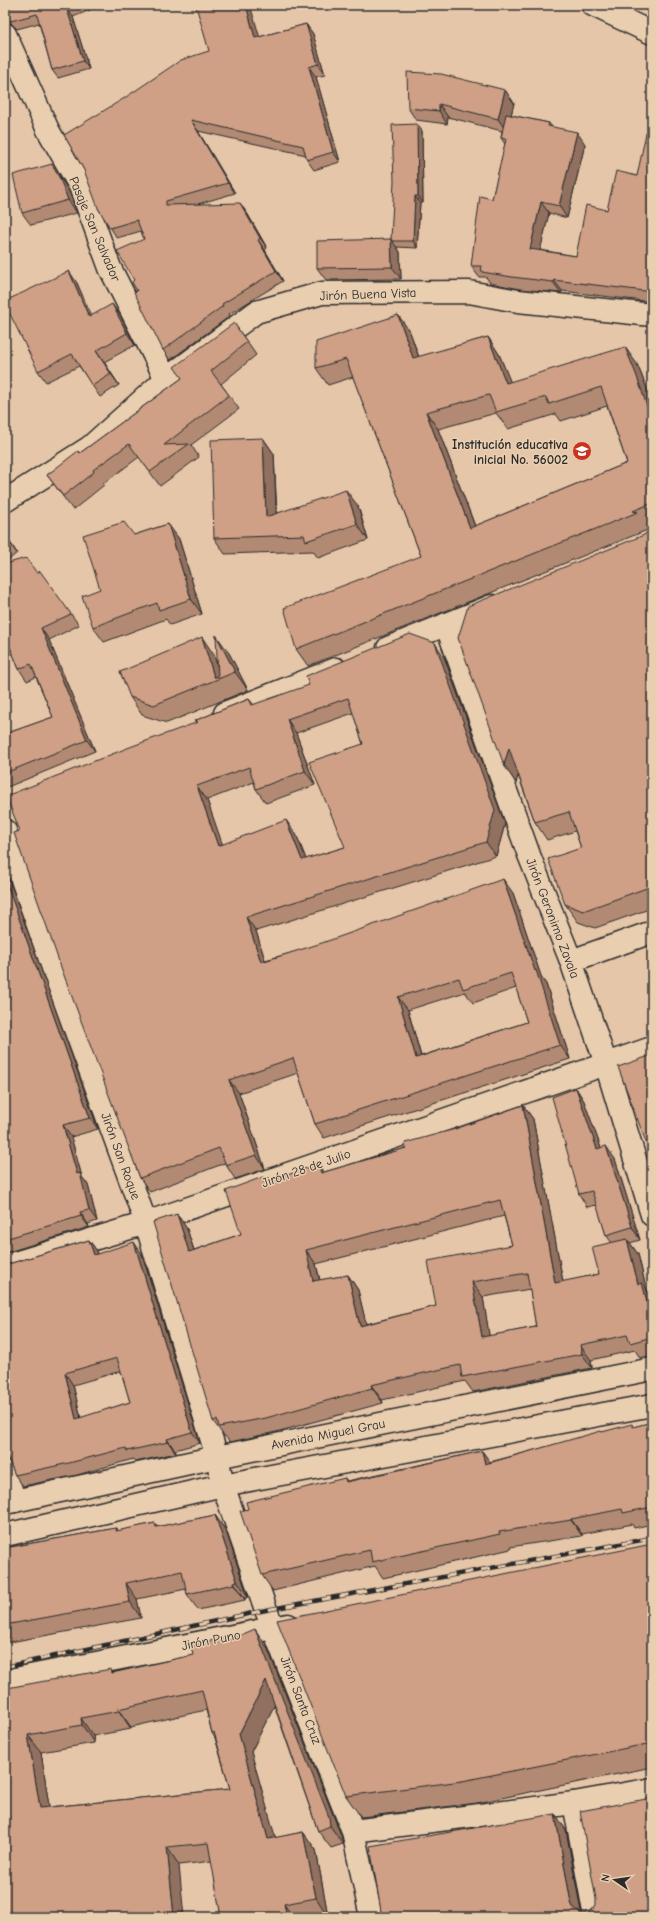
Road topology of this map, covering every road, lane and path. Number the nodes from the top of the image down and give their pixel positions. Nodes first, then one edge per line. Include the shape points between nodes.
1 (593, 5) edge
2 (652, 33) edge
3 (5, 34) edge
4 (652, 315) edge
5 (166, 380) junction
6 (5, 501) edge
7 (512, 598) edge
8 (446, 624) junction
9 (204, 722) edge
10 (5, 831) edge
11 (652, 932) edge
12 (571, 962) junction
13 (652, 1048) edge
14 (606, 1064) junction
15 (652, 1215) edge
16 (146, 1223) junction
17 (5, 1266) edge
18 (652, 1368) edge
19 (652, 1405) edge
20 (216, 1457) junction
21 (5, 1472) edge
22 (223, 1485) junction
23 (10, 1502) edge
24 (5, 1535) edge
25 (304, 1622) edge
26 (273, 1628) junction
27 (5, 1681) edge
28 (652, 1789) edge
29 (574, 1803) junction
30 (353, 1831) junction
31 (371, 1917) edge
32 (595, 1917) edge

1 - 2 street
3 - 5 street, Pasaje San Salvador via 48,130 80,186 110,268
4 - 5 street, Jirón Buena Vista via 518,301 469,292 322,293 256,312
5 - 6 street, Jirón Buena Vista via 90,447
7 - 8 street
8 - 9 street
8 - 12 street, Jirón Geronimo Zavala via 529,855
10 - 16 street, Jirón San Roque
11 - 12 street
12 - 14 street, Jirón Geronimo Zavala
13 - 14 street, Jirón 28 de Julio
14 - 15 street, Jirón Geronimo Zavala
14 - 16 street, Jirón 28 de Julio
16 - 17 street, Jirón 28 de Julio
16 - 20 street, Jirón San Roque
18 - 20 street, Avenida Miguel Grau
19 - 22 street
20 - 22 street, Jirón San Roque
20 - 23 street, Avenida Miguel Grau
21 - 23 street
22 - 24 street
22 - 26 street, Jirón Santa Cruz
25 - 26 street, Jirón Puno
26 - 27 street, Jirón Puno
26 - 30 street, Jirón Santa Cruz
28 - 29 street
29 - 30 street
29 - 32 street
30 - 31 street, Jirón Santa Cruz

